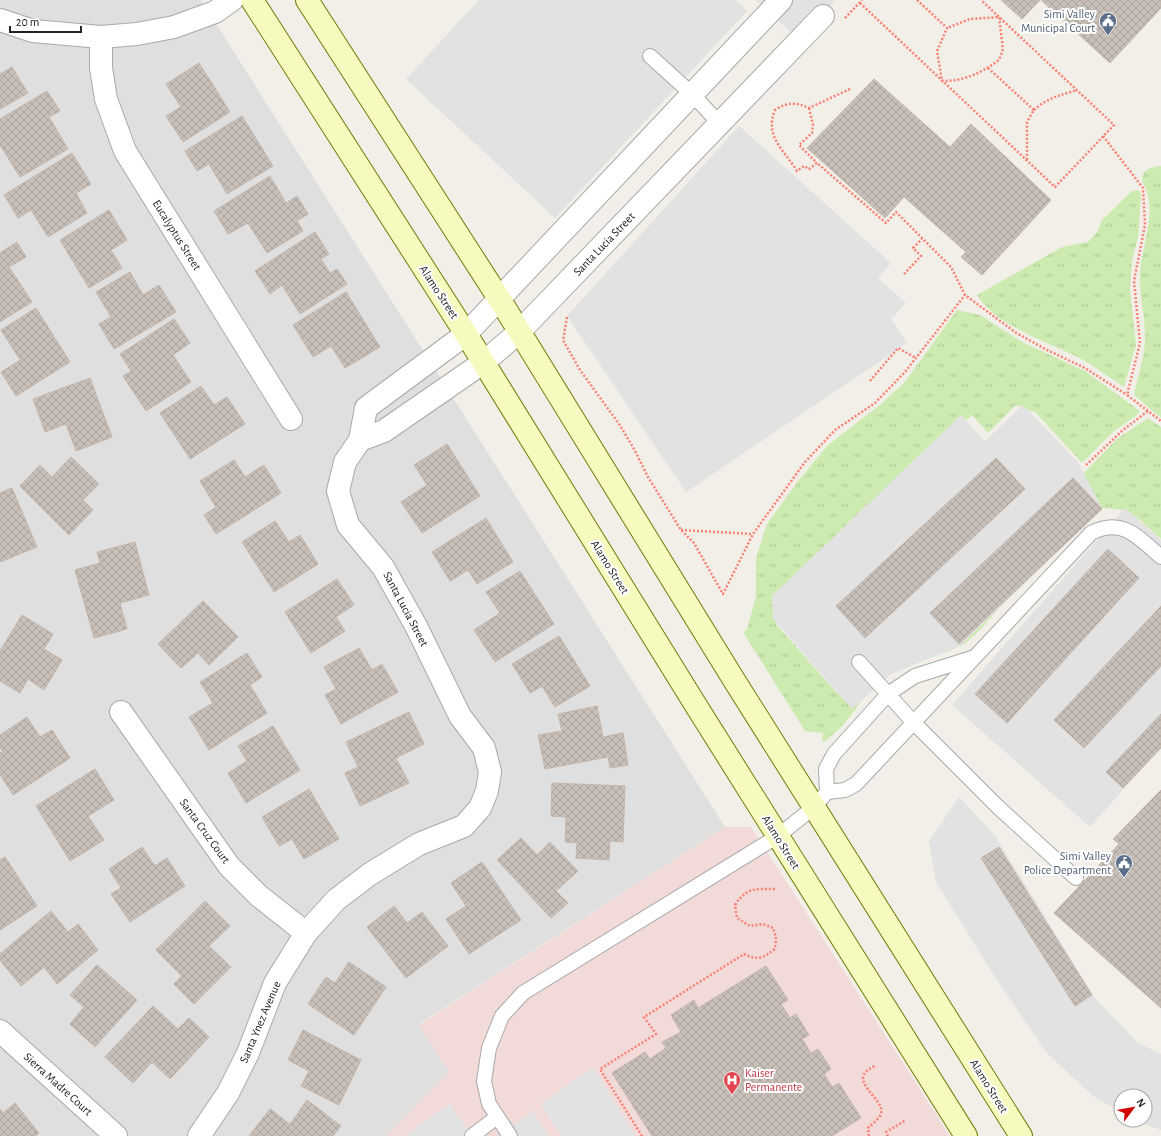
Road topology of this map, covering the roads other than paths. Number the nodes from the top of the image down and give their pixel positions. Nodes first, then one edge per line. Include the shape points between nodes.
1 (232, 0) edge
2 (252, 0) edge
3 (307, 0) edge
4 (781, 0) edge
5 (823, 16) dead end
6 (0, 20) edge
7 (101, 38) junction
8 (650, 56) dead end
9 (693, 95) junction
10 (720, 124) junction
11 (500, 300) junction
12 (519, 332) junction
13 (466, 334) junction
14 (484, 362) junction
15 (291, 419) dead end
16 (360, 440) junction
17 (1161, 557) edge
18 (972, 658) junction
19 (859, 662) dead end
20 (888, 694) junction
21 (121, 712) dead end
22 (914, 723) junction
23 (489, 783) joint
24 (820, 800) junction
25 (778, 836) junction
26 (1076, 878) dead end
27 (306, 933) junction
28 (0, 1032) edge
29 (497, 1117) junction
30 (116, 1136) edge
31 (199, 1136) edge
32 (472, 1136) edge
33 (510, 1136) edge
34 (966, 1136) edge
35 (1021, 1136) edge

1 - 7 street via 215,12 174,27
2 - 13 main road, Alamo Street
3 - 11 main road, Alamo Street
4 - 9 street, Santa Lucia Street
5 - 10 street, Santa Lucia Street
6 - 7 street via 33,31
7 - 15 street, Eucalyptus Street via 101,68 106,99 125,151
8 - 9 lane
9 - 10 lane
9 - 11 street, Santa Lucia Street
10 - 12 street, Santa Lucia Street
11 - 12 main road, Alamo Street
11 - 13 street, Santa Lucia Street
12 - 14 street, Santa Lucia Street
12 - 24 main road, Alamo Street
13 - 14 main road, Alamo Street
13 - 16 street, Santa Lucia Street via 366,408
14 - 16 street, Santa Lucia Street via 384,431
14 - 25 main road, Alamo Street
16 - 23 street, Santa Lucia Street via 345,462 338,491 348,525 383,567 416,626 460,716 484,748 490,772
17 - 18 lane via 1138,537 1120,527 1103,527 1091,533
18 - 20 lane via 915,676
18 - 22 lane
19 - 20 lane
20 - 22 lane
20 - 24 lane via 834,754 826,769
21 - 27 street, Santa Cruz Court via 229,866 259,896
22 - 24 lane via 856,784
22 - 26 lane via 999,808
23 - 27 street, Santa Ynez Avenue via 480,808 464,826 419,844 370,874 336,900
24 - 25 lane
24 - 35 main road, Alamo Street
25 - 29 lane via 523,993 502,1016 489,1048 484,1081 489,1104
25 - 34 main road, Alamo Street
27 - 31 street, Santa Ynez Avenue via 275,982 248,1053 228,1093
28 - 30 street, Sierra Madre Court
29 - 32 lane
29 - 33 lane

